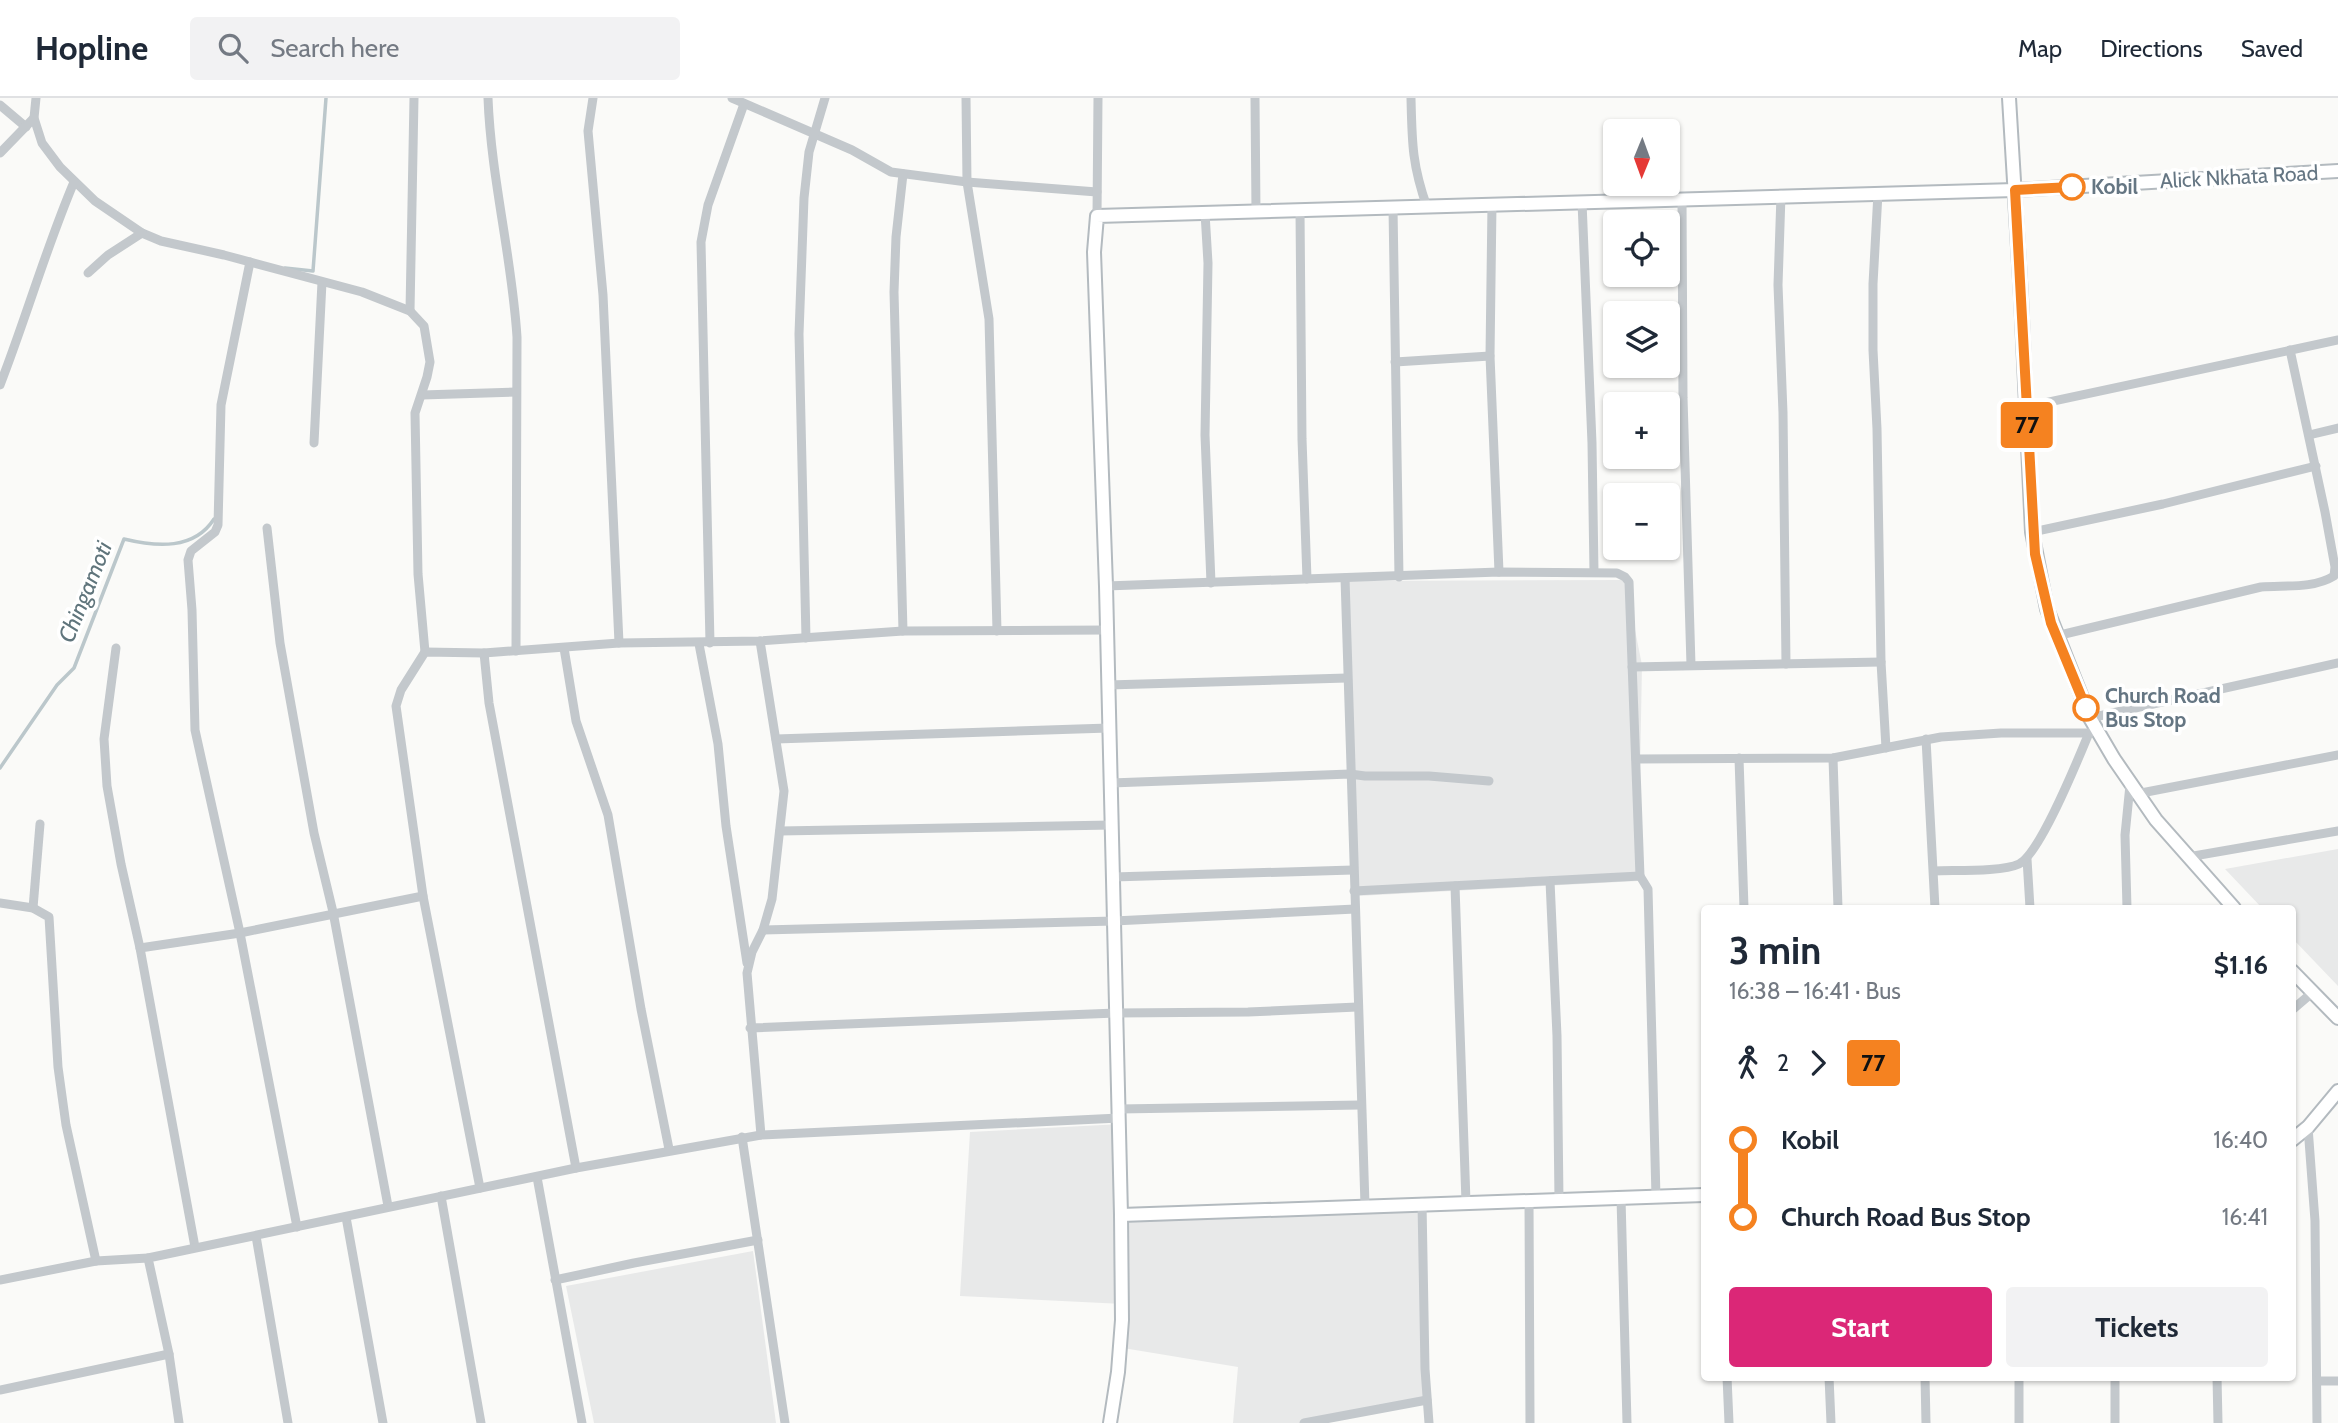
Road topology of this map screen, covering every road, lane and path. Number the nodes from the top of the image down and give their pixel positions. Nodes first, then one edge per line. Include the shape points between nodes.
1 (36, 98) edge
2 (414, 98) edge
3 (488, 98) edge
4 (593, 98) edge
5 (732, 98) edge
6 (825, 98) edge
7 (966, 98) edge
8 (1098, 98) edge
9 (1255, 98) edge
10 (1411, 98) edge
11 (2009, 98) edge
12 (0, 104) edge
13 (744, 104) junction
14 (34, 118) junction
15 (26, 127) junction
16 (814, 133) junction
17 (0, 153) edge
18 (2338, 171) edge
19 (903, 174) junction
20 (74, 182) junction
21 (967, 182) junction
22 (2015, 190) junction
23 (1097, 192) junction
24 (1878, 193) junction
25 (1781, 195) junction
26 (1682, 199) junction
27 (1582, 202) junction
28 (1492, 204) junction
29 (1427, 207) junction
30 (1393, 208) junction
31 (1300, 211) junction
32 (1256, 212) junction
33 (1205, 213) junction
34 (1097, 216) junction
35 (142, 233) junction
36 (250, 262) junction
37 (88, 273) dead end
38 (322, 282) junction
39 (410, 311) junction
40 (2338, 340) edge
41 (2290, 350) junction
42 (1490, 356) junction
43 (1395, 362) junction
44 (0, 385) edge
45 (516, 392) junction
46 (422, 395) junction
47 (2026, 407) junction
48 (2338, 428) edge
49 (2309, 435) junction
50 (314, 443) dead end
51 (2316, 466) junction
52 (2338, 509) edge
53 (2325, 512) junction
54 (267, 528) dead end
55 (2032, 532) junction
56 (1499, 572) junction
57 (1594, 572) junction
58 (1399, 577) junction
59 (1345, 578) junction
60 (1307, 579) junction
61 (1211, 583) junction
62 (1106, 586) junction
63 (1107, 630) junction
64 (903, 631) junction
65 (997, 631) junction
66 (2056, 636) junction
67 (806, 638) junction
68 (760, 641) junction
69 (619, 643) junction
70 (699, 643) junction
71 (710, 643) junction
72 (116, 648) dead end
73 (564, 648) junction
74 (516, 651) junction
75 (425, 652) junction
76 (484, 653) junction
77 (1881, 662) junction
78 (2338, 663) edge
79 (1786, 664) junction
80 (1691, 665) junction
81 (1632, 667) junction
82 (1347, 678) junction
83 (1108, 685) junction
84 (2090, 718) junction
85 (1109, 728) junction
86 (2093, 732) junction
87 (776, 739) junction
88 (1926, 739) junction
89 (1886, 748) junction
90 (2338, 755) edge
91 (1739, 758) junction
92 (1833, 758) junction
93 (1636, 759) junction
94 (1350, 774) junction
95 (1489, 781) dead end
96 (1111, 783) junction
97 (2133, 790) junction
98 (40, 824) dead end
99 (1112, 825) junction
100 (780, 831) junction
101 (2338, 831) edge
102 (2188, 857) junction
103 (2027, 859) junction
104 (1353, 870) junction
105 (1934, 872) junction
106 (1640, 876) junction
107 (1113, 877) junction
108 (1550, 881) junction
109 (1455, 886) junction
110 (1354, 891) junction
111 (423, 896) junction
112 (0, 903) edge
113 (1744, 905) edge
114 (1838, 905) edge
115 (1935, 905) edge
116 (2030, 905) edge
117 (2127, 905) edge
118 (2231, 905) edge
119 (33, 908) junction
120 (1355, 909) junction
121 (333, 912) junction
122 (1114, 921) junction
123 (763, 930) junction
124 (240, 933) junction
125 (140, 948) junction
126 (748, 967) junction
127 (2296, 975) edge
128 (2313, 992) junction
129 (1357, 1007) junction
130 (2296, 1007) edge
131 (1116, 1013) junction
132 (2338, 1018) edge
133 (750, 1028) junction
134 (2338, 1091) edge
135 (1360, 1105) junction
136 (1119, 1114) junction
137 (2308, 1127) junction
138 (761, 1135) junction
139 (742, 1137) junction
140 (2296, 1137) edge
141 (669, 1149) junction
142 (576, 1168) junction
143 (537, 1177) junction
144 (480, 1188) junction
145 (1701, 1195) edge
146 (441, 1196) junction
147 (1656, 1197) junction
148 (1621, 1198) junction
149 (1529, 1200) junction
150 (1559, 1200) junction
151 (1466, 1202) junction
152 (1422, 1203) junction
153 (388, 1206) junction
154 (1365, 1206) junction
155 (1121, 1215) junction
156 (346, 1217) junction
157 (297, 1227) junction
158 (256, 1236) junction
159 (758, 1240) junction
160 (195, 1247) junction
161 (148, 1258) junction
162 (96, 1262) junction
163 (0, 1280) edge
164 (555, 1280) junction
165 (169, 1354) junction
166 (1727, 1381) edge
167 (1829, 1381) edge
168 (1925, 1381) edge
169 (2019, 1381) edge
170 (2115, 1381) edge
171 (2217, 1381) edge
172 (2317, 1381) junction
173 (2338, 1381) edge
174 (0, 1390) edge
175 (1427, 1400) junction
176 (178, 1423) edge
177 (288, 1423) edge
178 (383, 1423) edge
179 (481, 1423) edge
180 (582, 1423) edge
181 (785, 1423) edge
182 (1110, 1423) edge
183 (1304, 1423) edge
184 (1429, 1423) edge
185 (1530, 1423) edge
186 (1627, 1423) edge
187 (1729, 1423) edge
188 (1831, 1423) edge
189 (1926, 1423) edge
190 (2019, 1423) edge
191 (2115, 1423) edge
192 (2218, 1423) edge
193 (2317, 1423) edge

1 - 14 street
2 - 39 street
3 - 45 street via 514,292
4 - 69 street via 588,131 603,295
5 - 13 street
6 - 16 street
7 - 21 street
8 - 23 street
9 - 32 street
10 - 29 street via 1412,153
11 - 22 main road
12 - 15 street
13 - 16 street
13 - 71 street via 708,205 701,242
14 - 15 street
14 - 20 street via 42,143
15 - 17 street
16 - 19 street
16 - 67 street via 804,198 799,334
18 - 22 main road, Alick Nkhata Road
19 - 21 street
19 - 64 street via 894,292
20 - 35 street
20 - 44 street
21 - 23 street
21 - 65 street via 989,319
22 - 24 main road, Alick Nkhata Road
22 - 47 main road
23 - 34 street
24 - 25 main road, Alick Nkhata Road
24 - 77 street via 1873,350
25 - 26 main road, Alick Nkhata Road
25 - 79 street via 1778,285
26 - 27 main road, Alick Nkhata Road
26 - 80 street
27 - 28 main road, Alick Nkhata Road
27 - 57 street
28 - 29 main road, Alick Nkhata Road
28 - 42 street
29 - 30 main road, Alick Nkhata Road
30 - 31 main road, Alick Nkhata Road
30 - 43 street
31 - 32 main road, Alick Nkhata Road
31 - 60 street
32 - 33 main road, Alick Nkhata Road
33 - 34 main road, Alick Nkhata Road
33 - 61 street via 1205,435
34 - 62 main road via 1094,252
35 - 36 street
35 - 37 street
36 - 38 street
36 - 124 street via 222,405 218,525 191,551 188,560 195,730
38 - 39 street
38 - 50 street
39 - 46 street via 424,326 428,343 430,362
40 - 41 street
41 - 47 street
41 - 49 street
42 - 43 street
42 - 56 street
43 - 58 street
45 - 46 street
45 - 74 street
46 - 75 street via 415,413 415,467
47 - 55 main road
48 - 49 street
49 - 51 street
51 - 53 street
51 - 55 street
52 - 53 street
53 - 66 street via 2336,572 2329,579 2284,588 2261,587
54 - 121 street via 279,643
55 - 66 main road
56 - 57 street
56 - 58 street
57 - 81 street via 1617,573 1629,582
58 - 59 street
59 - 60 street
59 - 82 street
60 - 61 street
61 - 62 street
62 - 63 main road
63 - 65 street
63 - 83 main road
64 - 65 street
64 - 67 street
66 - 84 main road
67 - 68 street
68 - 71 street
68 - 87 street
69 - 70 street
69 - 73 street
70 - 71 street
70 - 126 street via 718,744
72 - 125 street via 104,739 105,766
73 - 74 street
73 - 141 street via 576,721 608,815
74 - 76 street
75 - 76 street
75 - 111 street via 396,706
76 - 142 street via 489,703
77 - 79 street
77 - 89 street
78 - 84 street
79 - 80 street
80 - 81 street
81 - 93 street
82 - 83 street
82 - 94 street
83 - 85 main road
84 - 86 main road
85 - 87 street
85 - 96 main road
86 - 88 street
86 - 97 main road
86 - 103 street
87 - 100 street via 784,791
88 - 89 street
88 - 105 street
89 - 92 street
90 - 97 street
91 - 92 street
91 - 93 street
91 - 113 street
92 - 114 street
93 - 106 street
94 - 95 street
94 - 96 street
94 - 104 street
96 - 99 main road
97 - 102 main road
97 - 117 street via 2125,835
98 - 119 street
99 - 100 street
99 - 107 main road
100 - 123 street via 772,899
101 - 102 street
102 - 118 main road
103 - 105 street via 2010,867
103 - 116 street
104 - 107 street
104 - 110 street
105 - 115 street
106 - 108 street
106 - 147 street via 1648,889
107 - 122 main road
108 - 109 street
108 - 150 street
109 - 110 street
109 - 151 street
110 - 120 street
111 - 121 street
111 - 144 street
112 - 119 street
119 - 162 street via 49,917 58,1067
120 - 122 street
120 - 129 street
121 - 124 street
121 - 153 street
122 - 123 street
122 - 131 main road
123 - 126 street
124 - 125 street
124 - 157 street
125 - 160 street
126 - 133 street
127 - 128 main road
128 - 130 street
128 - 132 main road
129 - 131 street
129 - 135 street
131 - 133 street
131 - 136 main road
133 - 138 street
134 - 137 main road
135 - 136 street
135 - 154 street
136 - 138 street
136 - 155 main road
137 - 140 main road
137 - 172 street via 2315,1221
138 - 139 street
139 - 141 street
139 - 159 street
141 - 142 street
142 - 143 street
143 - 144 street
143 - 164 street
144 - 146 street
145 - 147 main road
146 - 153 street
146 - 179 street
147 - 148 main road
148 - 150 main road
148 - 186 street
149 - 150 main road
149 - 151 main road
149 - 185 street
151 - 152 main road
152 - 154 main road
152 - 175 street
153 - 156 street
154 - 155 main road
155 - 182 main road via 1122,1320
156 - 157 street
156 - 178 street
157 - 158 street
158 - 160 street
158 - 177 street
159 - 164 street
159 - 181 street
160 - 161 street
161 - 162 street
161 - 165 street
162 - 163 street
164 - 180 street
165 - 174 street
165 - 176 street
166 - 187 street
167 - 188 street
168 - 189 street
169 - 190 street
170 - 191 street
171 - 192 street
172 - 173 street
172 - 193 street
175 - 183 street
175 - 184 street

